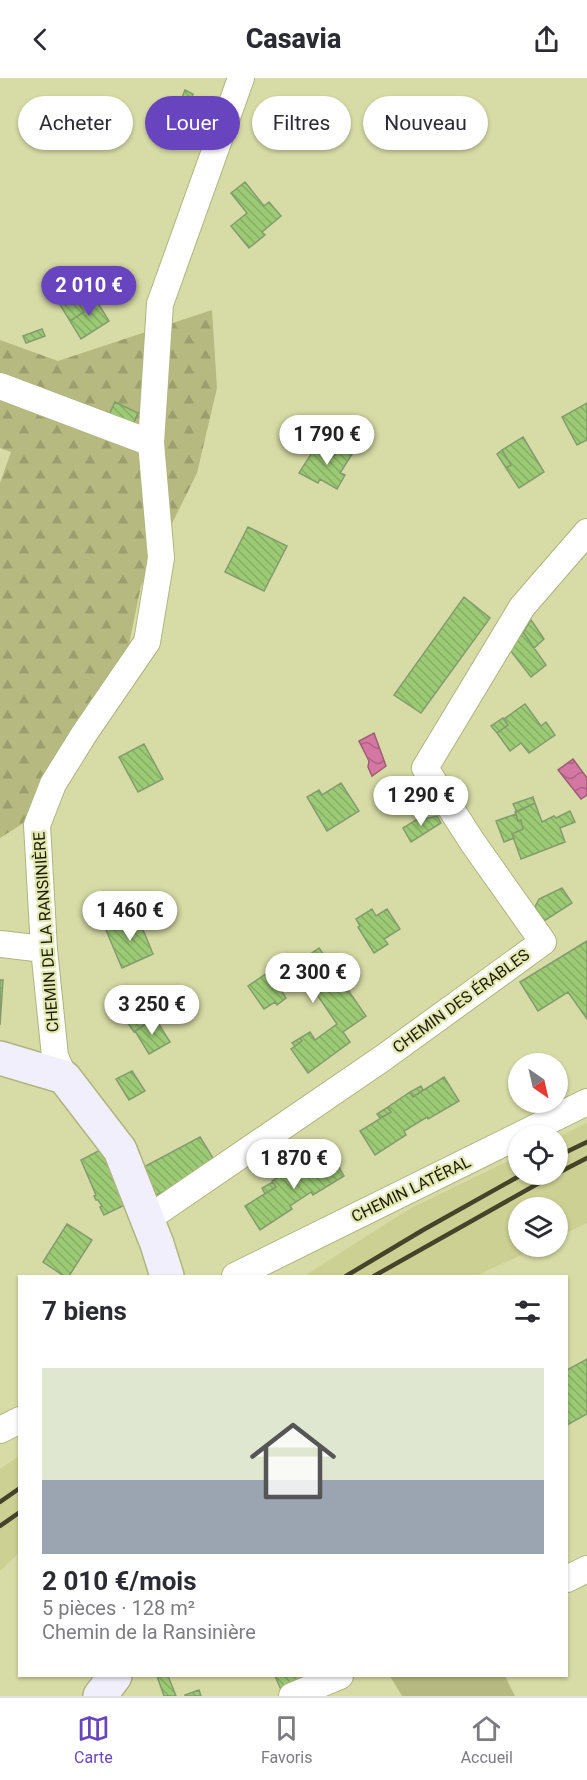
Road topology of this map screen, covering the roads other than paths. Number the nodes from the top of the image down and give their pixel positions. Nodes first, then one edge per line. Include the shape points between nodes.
1 (241, 78) edge
2 (0, 386) edge
3 (151, 443) junction
4 (587, 532) edge
5 (0, 944) edge
6 (44, 949) junction
7 (0, 1058) edge
8 (63, 1077) junction
9 (587, 1102) edge
10 (146, 1220) junction
11 (167, 1275) edge
12 (237, 1275) edge
13 (18, 1421) edge
14 (0, 1430) edge
15 (587, 1569) edge
16 (568, 1578) edge
17 (114, 1677) edge
18 (338, 1677) edge
19 (100, 1696) edge
20 (292, 1696) edge

1 - 3 street, CHEMIN DE LA RANSINIÈRE via 160,304
2 - 3 street
3 - 6 street, CHEMIN DE LA RANSINIÈRE via 161,558 147,642 53,784 37,825
4 - 10 street, CHEMIN DES ÉRABLES via 522,608 425,768 543,942 383,1058
5 - 6 street
6 - 8 street, CHEMIN DE LA RANSINIÈRE via 55,1056
7 - 8 street
8 - 10 street via 120,1150
9 - 12 street, CHEMIN LATÉRAL
10 - 11 street
13 - 14 street
15 - 16 street
17 - 19 street
18 - 20 street

